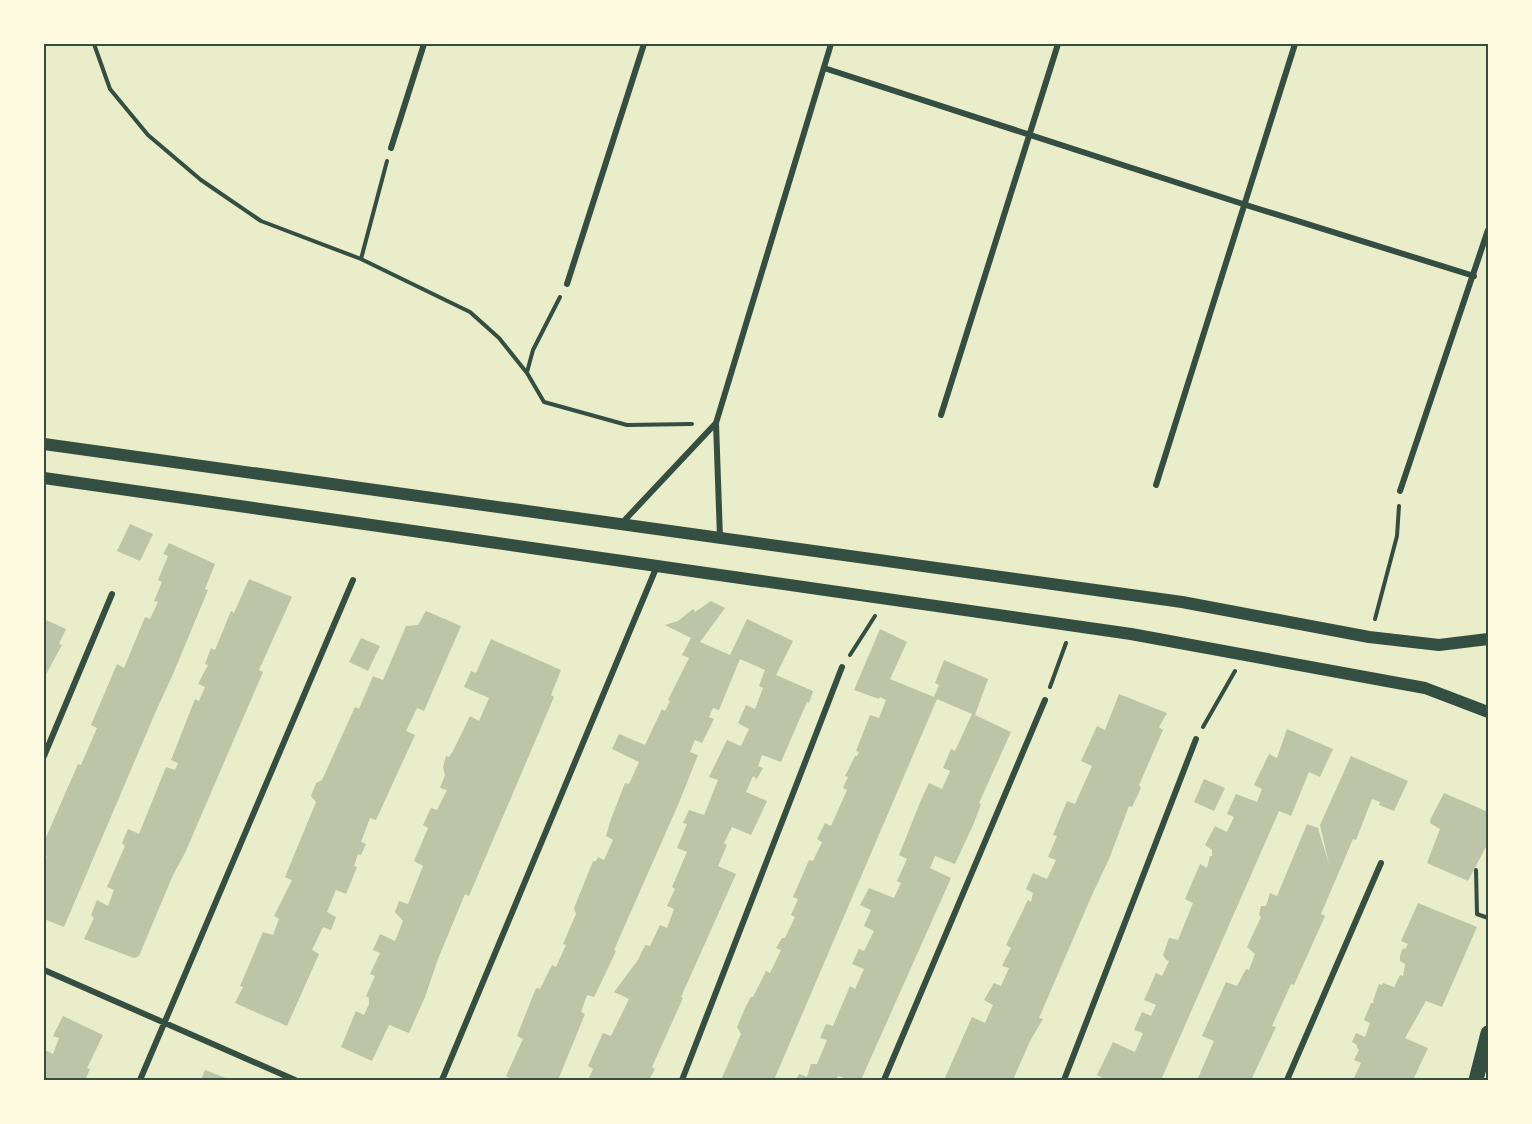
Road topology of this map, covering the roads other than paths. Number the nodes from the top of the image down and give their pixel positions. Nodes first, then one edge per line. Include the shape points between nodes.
1 (424, 44) edge
2 (644, 44) edge
3 (831, 44) edge
4 (1058, 44) edge
5 (1295, 44) edge
6 (824, 68) junction
7 (1030, 135) junction
8 (391, 147) road end
9 (1245, 205) junction
10 (1488, 230) edge
11 (1474, 276) junction
12 (567, 284) road end
13 (941, 416) dead end
14 (716, 423) junction
15 (44, 444) edge
16 (44, 478) edge
17 (1156, 485) dead end
18 (1400, 491) road end
19 (621, 524) junction
20 (720, 538) junction
21 (658, 565) junction
22 (353, 580) dead end
23 (112, 594) dead end
24 (1488, 639) edge
25 (842, 667) road end
26 (1045, 700) road end
27 (1488, 712) edge
28 (1196, 739) road end
29 (44, 756) edge
30 (1381, 863) dead end
31 (44, 970) edge
32 (164, 1023) junction
33 (1488, 1033) edge
34 (140, 1080) edge
35 (295, 1080) edge
36 (442, 1080) edge
37 (682, 1080) edge
38 (884, 1080) edge
39 (1064, 1080) edge
40 (1287, 1080) edge
41 (1476, 1080) edge

1 - 8 street
2 - 12 street
3 - 6 street
4 - 7 street
5 - 9 street
6 - 7 street
6 - 14 street
7 - 9 street
7 - 13 street
9 - 11 street
9 - 17 street
10 - 11 street
11 - 18 street
14 - 19 street
14 - 20 street
15 - 19 main road
16 - 21 main road
19 - 20 main road
20 - 24 main road via 1182,602 1370,637 1439,645
21 - 27 main road via 1131,634 1425,688
21 - 36 street
22 - 32 street
23 - 29 street
25 - 37 street
26 - 38 street
28 - 39 street
30 - 40 street
31 - 32 street
32 - 34 street
32 - 35 street
33 - 41 main road

